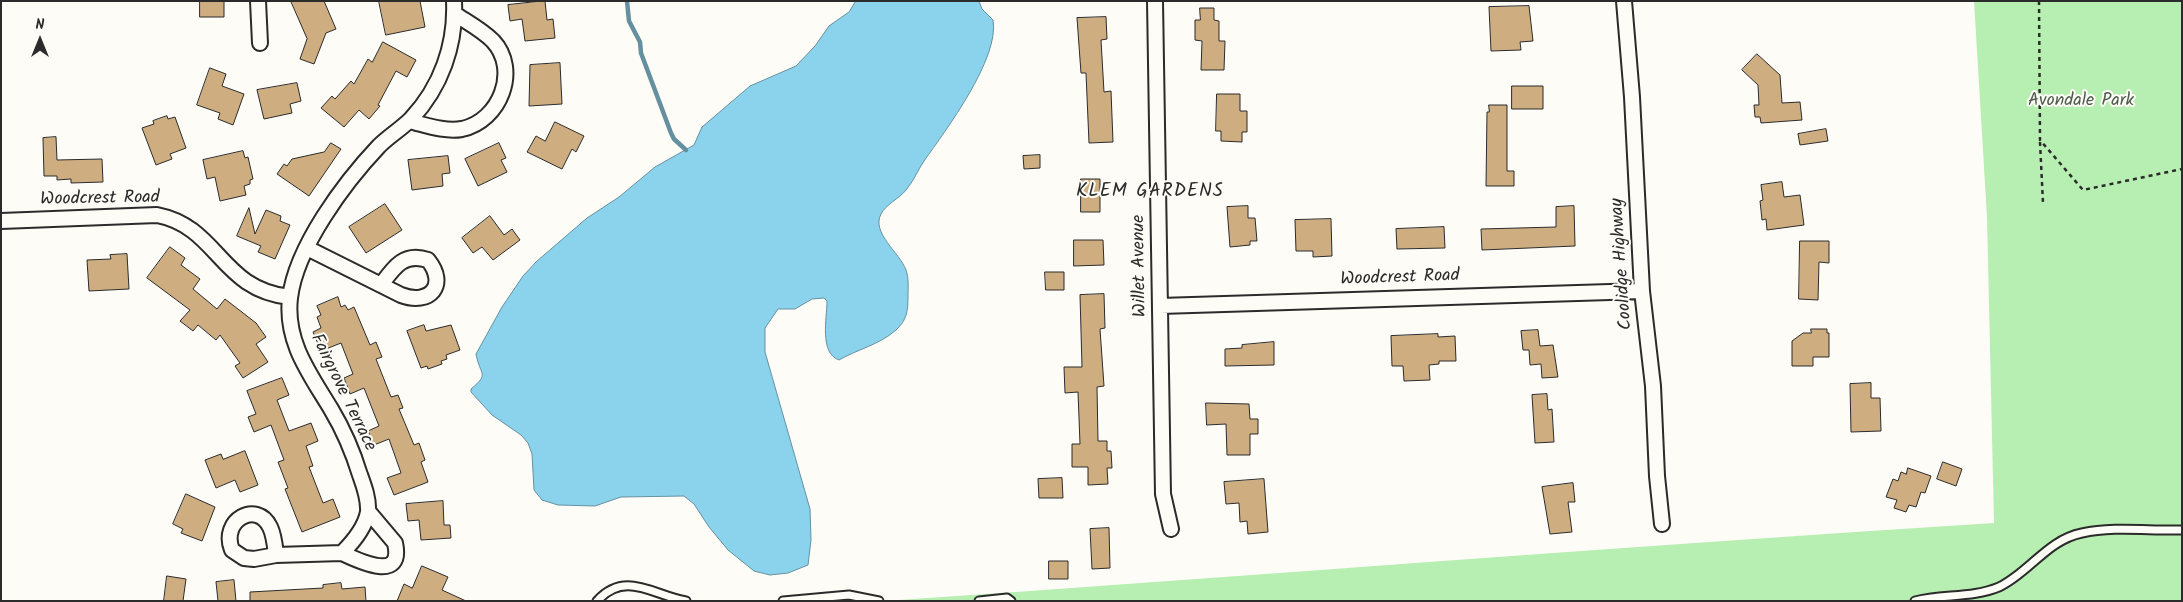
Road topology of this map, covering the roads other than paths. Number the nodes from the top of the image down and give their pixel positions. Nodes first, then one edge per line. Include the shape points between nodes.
1 (258, 1) edge
2 (1155, 1) edge
3 (1624, 1) edge
4 (454, 8) edge
5 (260, 44) dead end
6 (409, 120) junction
7 (1, 220) edge
8 (307, 248) junction
9 (381, 284) dead end
10 (1642, 291) junction
11 (290, 297) junction
12 (1160, 306) junction
13 (368, 511) junction
14 (1662, 524) dead end
15 (1172, 529) dead end
16 (2182, 530) edge
17 (342, 552) junction
18 (276, 554) dead end
19 (597, 601) edge
20 (686, 601) edge
21 (783, 601) edge
22 (879, 601) edge
23 (979, 601) edge
24 (1011, 601) edge
25 (1915, 601) edge

1 - 5 street
2 - 12 street, Willet Avenue
3 - 10 street, Coolidge Highway
4 - 6 street, Fairgrove Terrace via 453,36 438,81 426,102
4 - 6 street, Fairgrove Terrace via 501,53 503,92 495,108 485,118 463,128 450,130
6 - 8 street, Fairgrove Terrace via 380,145 339,194
7 - 11 street, Woodcrest Road via 157,215 173,218 195,231 246,283 262,292
8 - 9 street
8 - 11 street, Fairgrove Terrace
10 - 12 street, Woodcrest Road
10 - 14 street, Coolidge Highway via 1653,386
11 - 13 street, Fairgrove Terrace via 296,348 344,433 367,496
12 - 15 street, Willet Avenue via 1163,494
13 - 17 street via 358,535
13 - 17 street via 396,543 396,558 390,565 381,567
16 - 25 lane via 2080,533 2060,541 1999,587
17 - 18 street
19 - 20 lane via 606,590 623,584
21 - 22 lane via 850,595
23 - 24 lane via 1007,598

